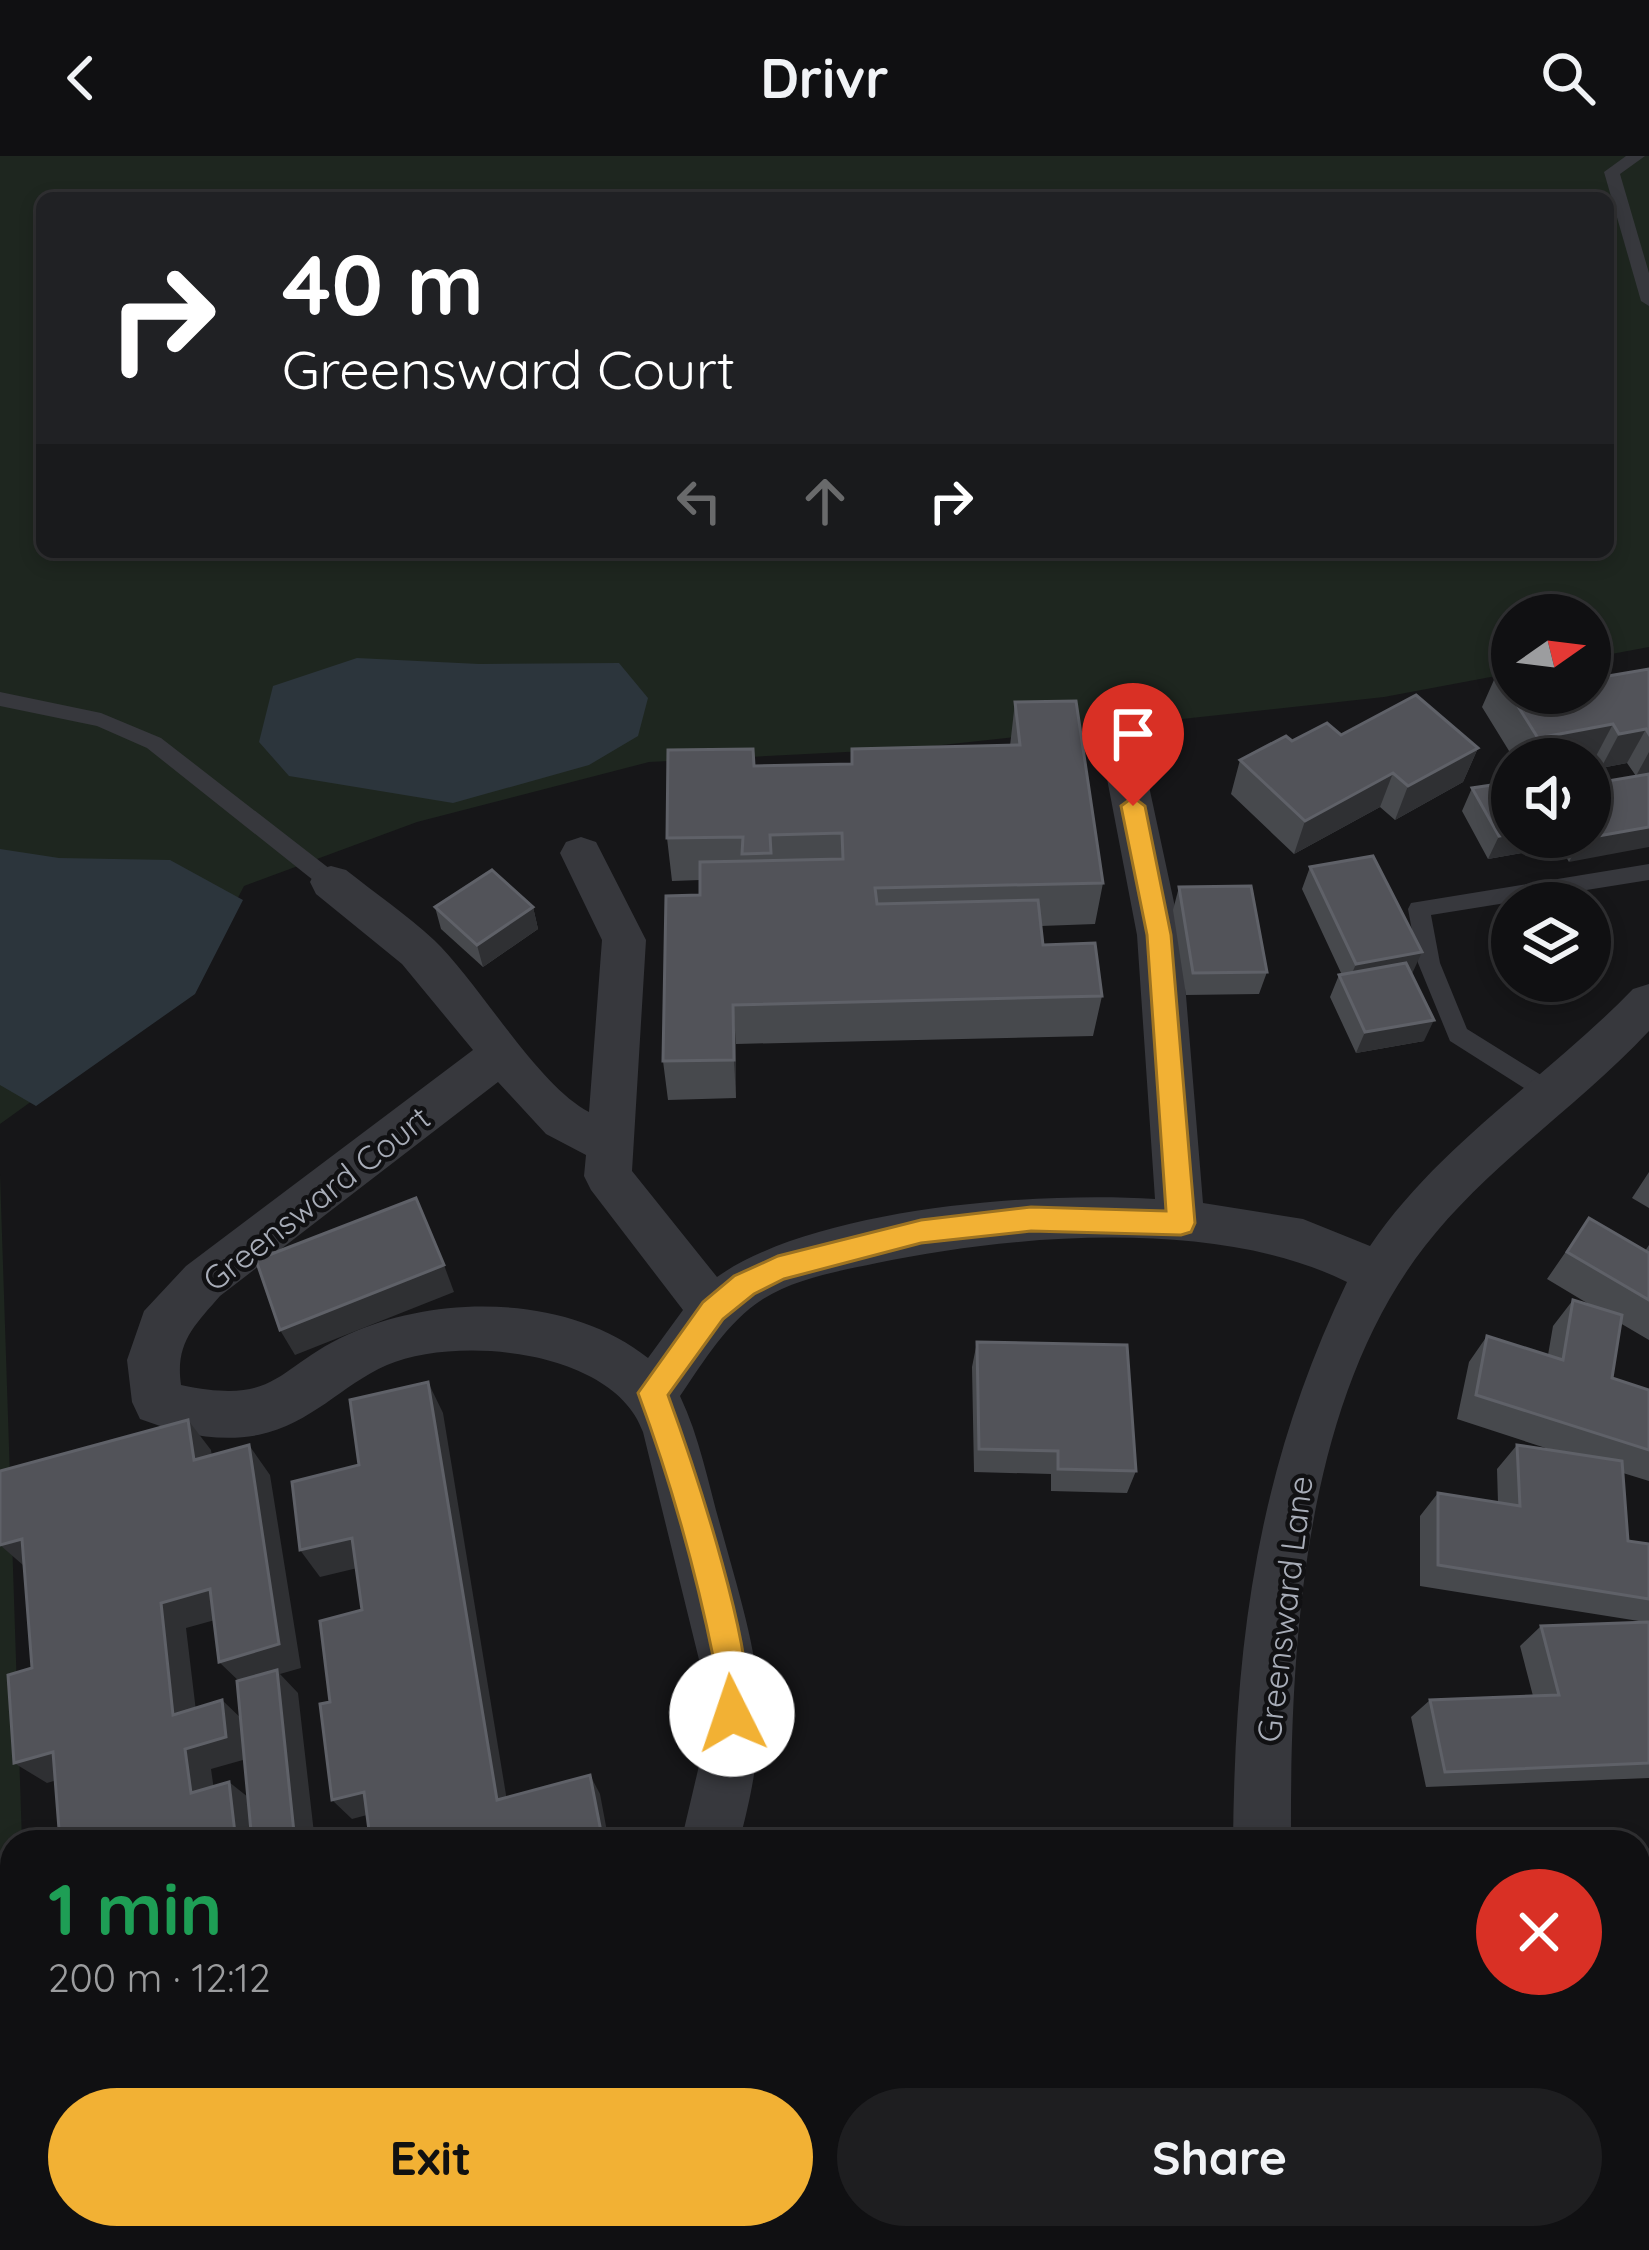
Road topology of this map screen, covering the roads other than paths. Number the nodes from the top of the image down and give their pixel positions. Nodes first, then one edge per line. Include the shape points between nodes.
1 (1637, 156) edge
2 (1649, 301) edge
3 (0, 699) edge
4 (1124, 763) dead end
5 (581, 853) dead end
6 (1649, 872) edge
7 (331, 882) joint
8 (1649, 1001) edge
9 (500, 1054) junction
10 (1554, 1095) junction
11 (610, 1145) junction
12 (1181, 1223) junction
13 (1378, 1273) junction
14 (713, 1310) junction
15 (652, 1393) junction
16 (713, 1830) edge
17 (1263, 1830) edge

1 - 2 lane via 1612,172
3 - 7 lane via 101,720 154,743
4 - 12 street via 1159,935
5 - 11 street via 624,940
6 - 10 lane via 1419,910 1429,963 1458,1035
7 - 9 street via 418,952
8 - 10 street, Greensward Lane
9 - 11 street via 562,1120
9 - 15 street, Greensward Court via 203,1281 162,1327 152,1360 158,1402 190,1413 266,1409 302,1395 366,1350 490,1329 571,1344
10 - 13 street, Greensward Lane via 1465,1169
11 - 14 street via 608,1176
12 - 13 street via 1306,1241
12 - 14 street via 1031,1219 921,1232 778,1268
13 - 17 street, Greensward Lane via 1313,1417 1289,1520 1270,1667
14 - 15 street
15 - 16 street via 731,1666 728,1764

